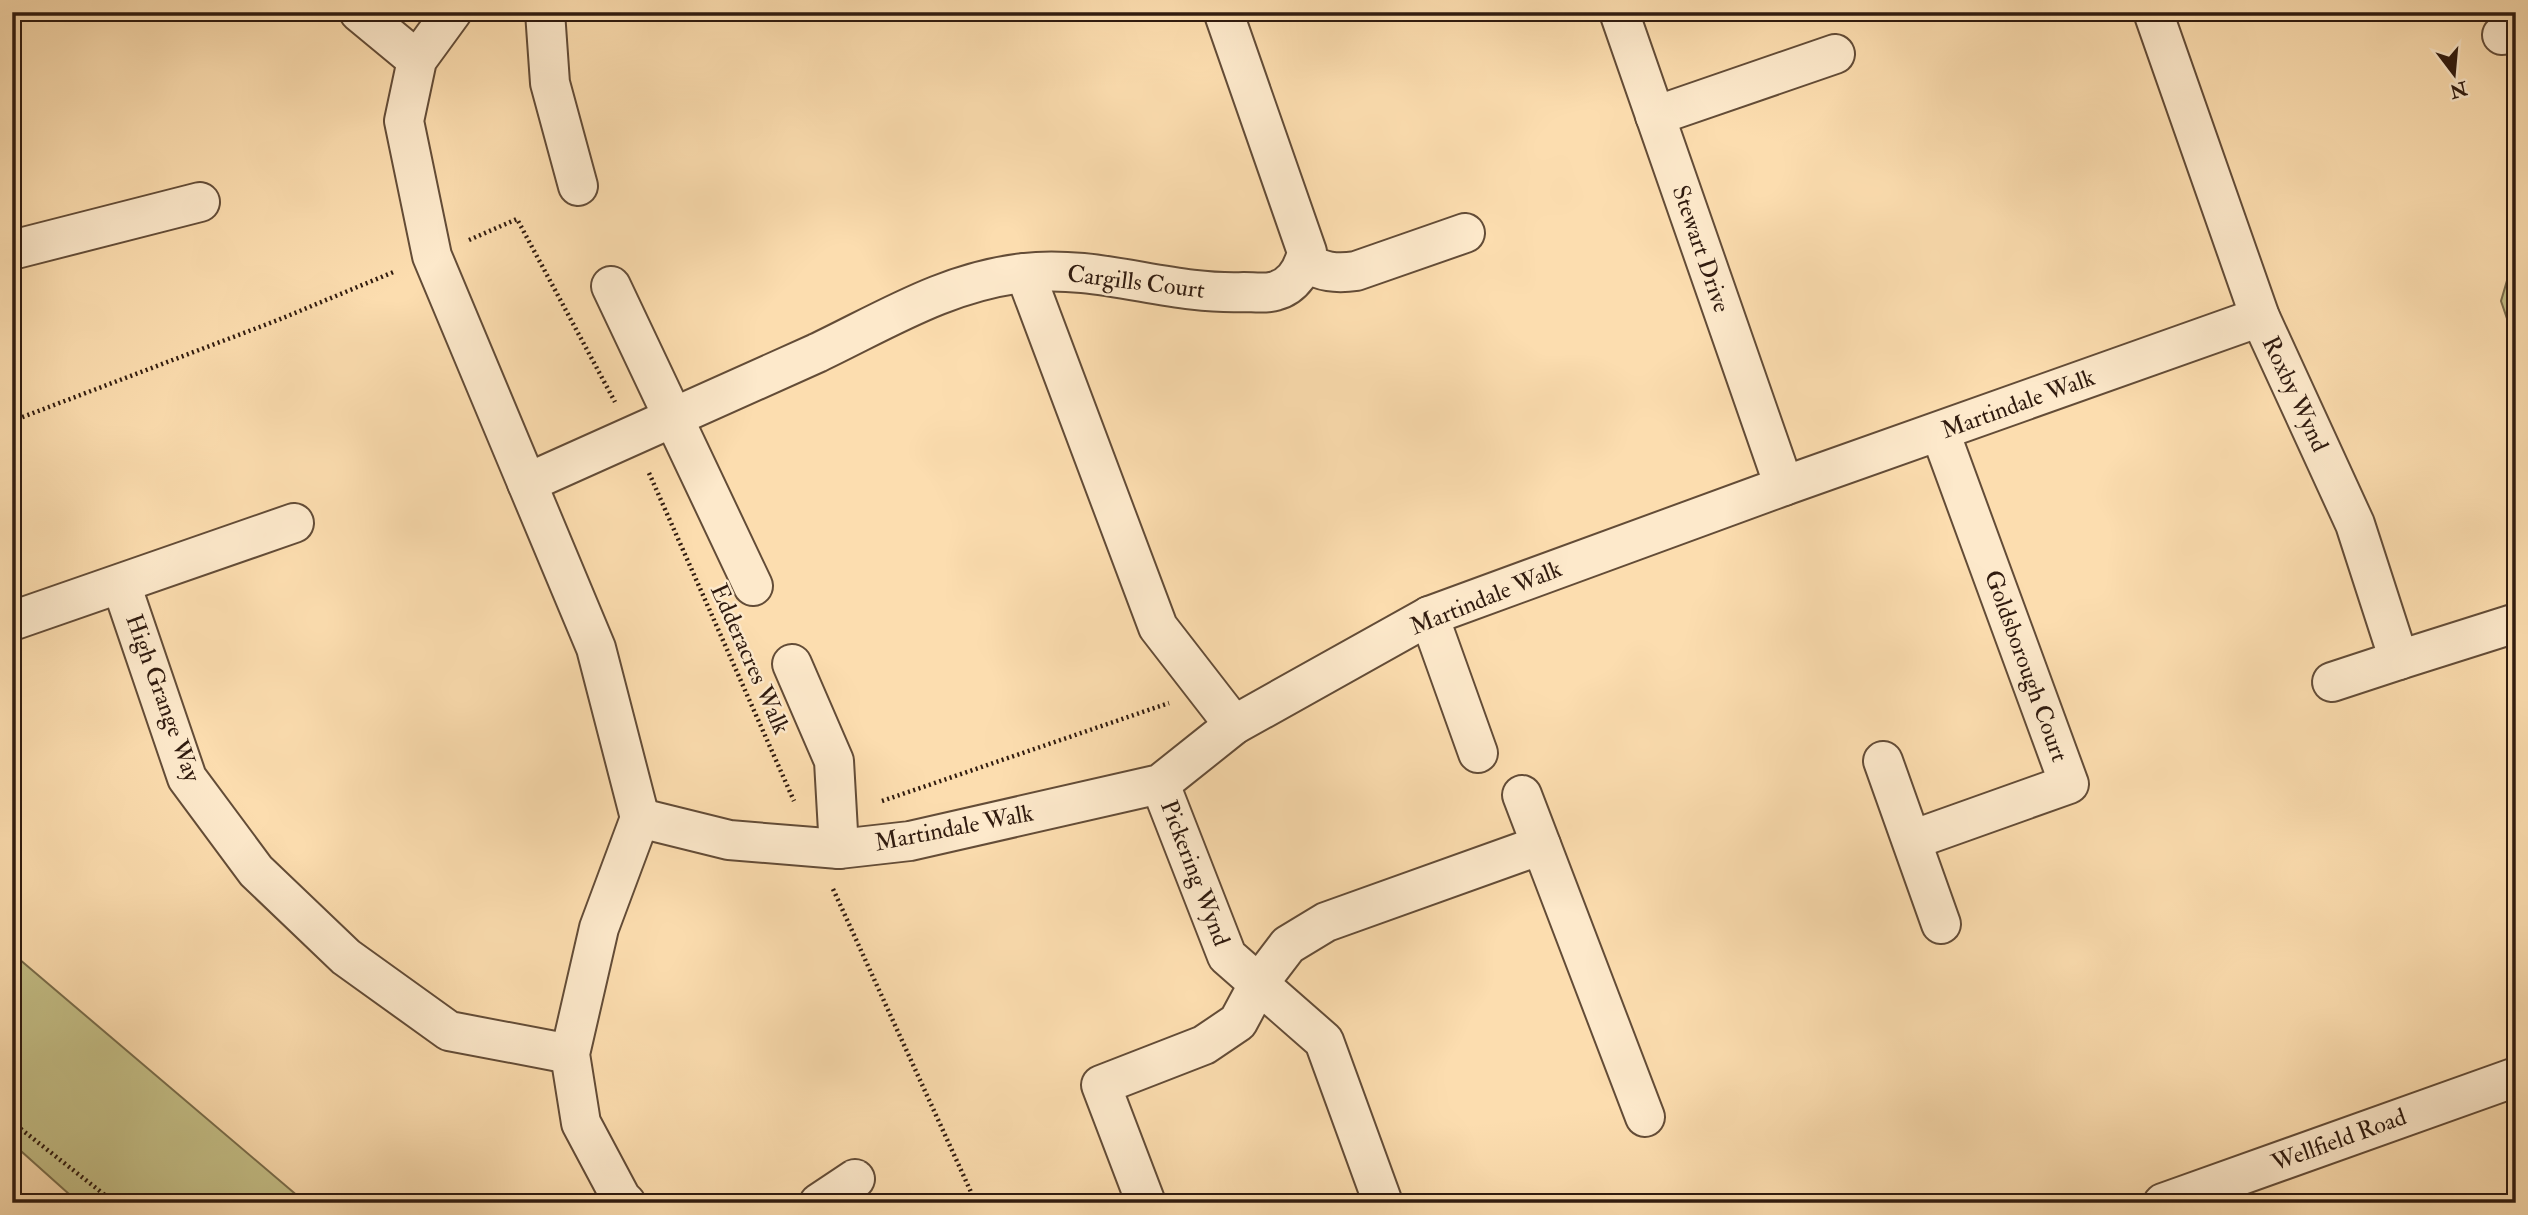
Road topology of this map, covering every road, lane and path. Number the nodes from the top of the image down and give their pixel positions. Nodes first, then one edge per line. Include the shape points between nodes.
1 (359, 12) edge
2 (452, 12) edge
3 (545, 12) edge
4 (1619, 12) edge
5 (2153, 12) edge
6 (1224, 15) dead end
7 (1835, 54) dead end
8 (416, 60) junction
9 (1656, 116) junction
10 (578, 186) dead end
11 (200, 202) dead end
12 (1465, 233) dead end
13 (12, 250) edge
14 (432, 256) junction
15 (1305, 262) junction
16 (1025, 273) junction
17 (611, 286) dead end
18 (2516, 298) edge
19 (2260, 317) junction
20 (2516, 350) edge
21 (672, 418) junction
22 (12, 421) edge
23 (1940, 432) junction
24 (632, 436) junction
25 (527, 483) junction
26 (1784, 486) junction
27 (294, 523) dead end
28 (121, 584) junction
29 (753, 586) dead end
30 (1429, 616) junction
31 (12, 621) edge
32 (2516, 623) edge
33 (2399, 660) junction
34 (792, 664) dead end
35 (2332, 682) dead end
36 (1207, 690) junction
37 (1234, 725) junction
38 (1478, 753) dead end
39 (1882, 761) dead end
40 (1160, 784) junction
41 (1522, 795) dead end
42 (640, 818) junction
43 (830, 838) junction
44 (1912, 840) junction
45 (1541, 845) junction
46 (1941, 925) dead end
47 (1259, 983) junction
48 (570, 1054) junction
49 (2516, 1077) edge
50 (1645, 1117) dead end
51 (12, 1122) edge
52 (855, 1179) dead end
53 (115, 1203) edge
54 (626, 1203) edge
55 (819, 1203) edge
56 (976, 1203) edge
57 (1146, 1203) edge
58 (1383, 1203) edge
59 (2163, 1203) edge

1 - 8 street
2 - 8 street
3 - 10 street via 550,83
4 - 9 street, Stewart Drive
5 - 19 street, Roxby Wynd
6 - 15 street via 1307,252
7 - 9 street
8 - 14 street via 404,121
9 - 26 street, Stewart Drive
11 - 13 street
12 - 15 street via 1356,271 1327,272
14 - 22 path via 266,325
14 - 24 path, Edderacres Walk via 517,219
14 - 25 street
15 - 16 street, Cargills Court via 1290,283 1265,292 1191,291 1066,271
16 - 21 street, Cargills Court via 946,290
16 - 36 street via 1158,627
17 - 21 street
18 - 20 path
19 - 23 street, Martindale Walk
19 - 33 street, Roxby Wynd via 2355,524
21 - 24 street, Cargills Court
21 - 29 street
23 - 26 street, Martindale Walk
23 - 44 street, Goldsborough Court via 2069,784
24 - 25 street, Cargills Court
24 - 43 path, Edderacres Walk
25 - 42 street via 596,648
26 - 30 street, Martindale Walk
27 - 28 street
28 - 31 street, High Grange Way
28 - 48 street, High Grange Way via 187,778 256,871 346,957 449,1031
30 - 37 street, Martindale Walk
30 - 38 street
32 - 33 street
33 - 35 street
34 - 43 street via 834,761
36 - 37 street
36 - 43 path
37 - 40 street, Martindale Walk
39 - 44 street
40 - 43 street, Martindale Walk via 910,841
40 - 47 street, Pickering Wynd via 1227,956
41 - 45 street
42 - 43 street, Martindale Walk via 729,840
42 - 48 street via 599,929
43 - 56 path, Edderacres Walk
44 - 46 street
45 - 47 street via 1326,922 1288,945
45 - 50 street
47 - 57 street via 1238,1022 1204,1045 1101,1085
47 - 58 street, Pickering Wynd via 1324,1041
48 - 54 street via 581,1123
49 - 59 street, Wellfield Road
51 - 53 path
52 - 55 street

